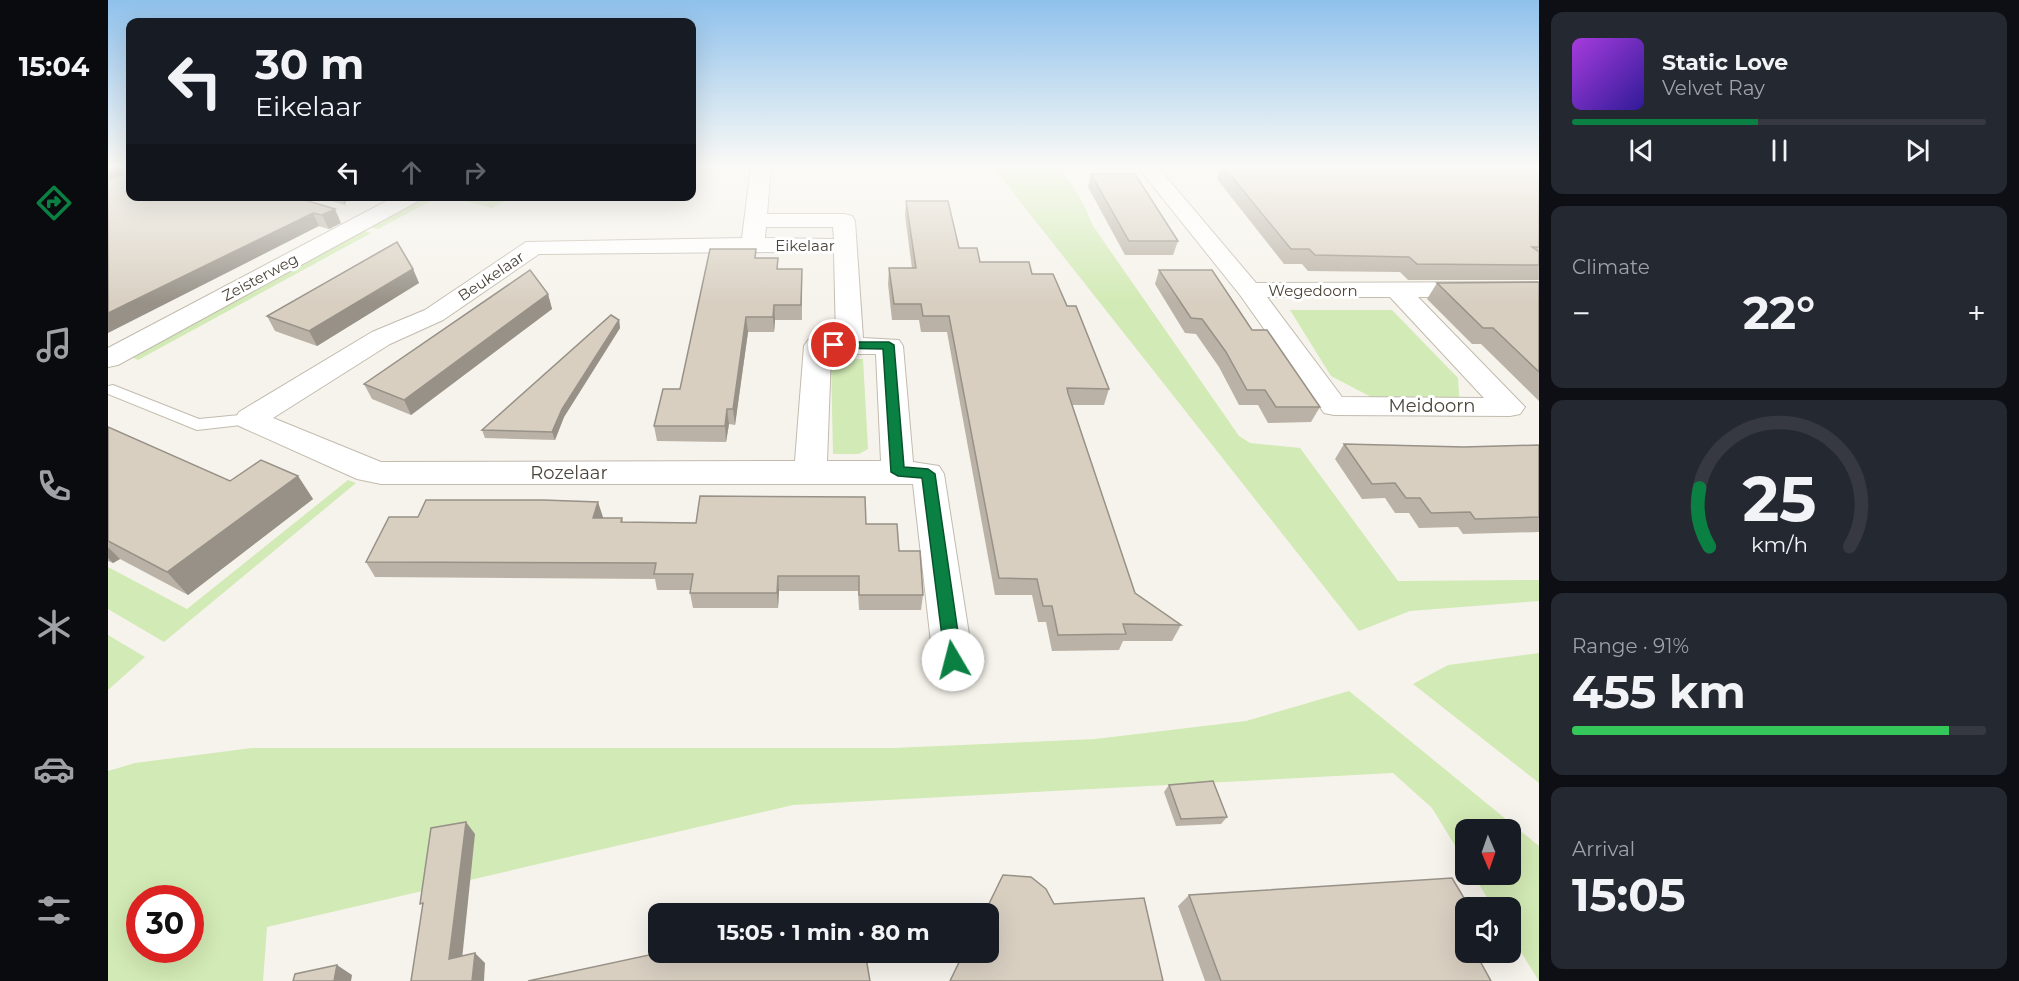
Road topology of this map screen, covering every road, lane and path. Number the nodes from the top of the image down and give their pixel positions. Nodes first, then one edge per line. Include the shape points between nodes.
1 (384, 212) edge
2 (756, 212) edge
3 (1185, 212) edge
4 (339, 213) dead end
5 (755, 220) junction
6 (367, 221) junction
7 (753, 245) junction
8 (846, 246) junction
9 (1396, 289) junction
10 (1539, 289) edge
11 (1249, 290) junction
12 (850, 345) junction
13 (108, 359) edge
14 (113, 390) dead end
15 (255, 417) junction
16 (898, 472) junction
17 (810, 473) junction
18 (953, 660) dead end

1 - 6 street, Zeisterweg
2 - 5 street, Eikelaar
3 - 11 street, Wegedoorn
4 - 6 street
5 - 7 street, Eikelaar
5 - 8 street, Eikelaar via 844,220
6 - 13 street, Zeisterweg
7 - 8 street, Eikelaar
7 - 15 street, Beukelaar via 534,247 434,315 381,338
8 - 12 street, Eikelaar
9 - 10 street, Wegedoorn
9 - 11 street, Wegedoorn
9 - 11 street, Meidoorn via 1510,407 1334,406
12 - 16 street via 889,345
12 - 17 street via 818,346
14 - 15 lane via 197,425
15 - 17 street, Rozelaar via 368,471
16 - 17 street, Rozelaar
16 - 18 street via 928,474

